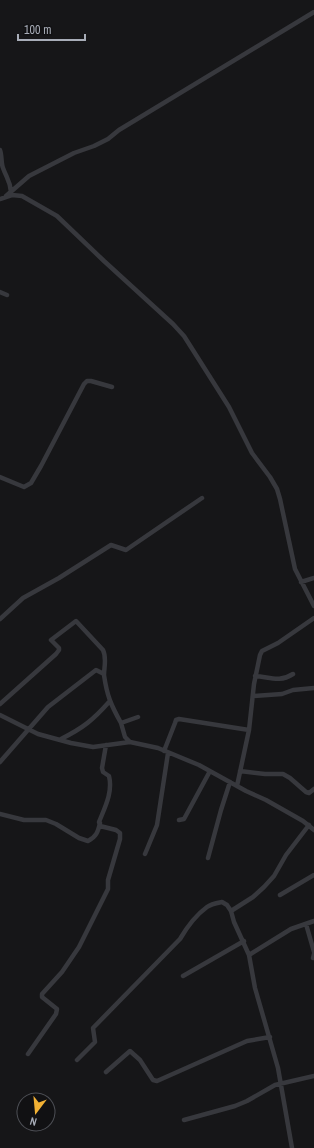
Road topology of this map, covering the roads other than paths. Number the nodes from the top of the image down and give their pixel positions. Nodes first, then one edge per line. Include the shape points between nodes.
1 (314, 12) edge
2 (0, 150) edge
3 (11, 192) junction
4 (5, 197) junction
5 (0, 199) edge
6 (0, 292) edge
7 (7, 295) dead end
8 (112, 387) dead end
9 (0, 477) edge
10 (202, 498) dead end
11 (314, 578) edge
12 (301, 582) junction
13 (314, 606) edge
14 (314, 618) edge
15 (0, 619) edge
16 (104, 674) junction
17 (293, 674) dead end
18 (255, 676) junction
19 (314, 688) edge
20 (253, 696) junction
21 (109, 702) junction
22 (0, 704) edge
23 (0, 715) edge
24 (138, 717) dead end
25 (121, 723) junction
26 (30, 729) junction
27 (249, 730) junction
28 (61, 739) junction
29 (130, 742) junction
30 (106, 745) junction
31 (166, 752) junction
32 (0, 762) edge
33 (210, 771) junction
34 (240, 771) junction
35 (230, 782) junction
36 (237, 786) junction
37 (314, 789) edge
38 (0, 814) edge
39 (179, 820) dead end
40 (100, 823) junction
41 (309, 826) junction
42 (314, 830) edge
43 (145, 854) dead end
44 (208, 858) dead end
45 (314, 875) edge
46 (280, 894) dead end
47 (231, 911) junction
48 (314, 921) edge
49 (306, 924) junction
50 (244, 941) junction
51 (249, 955) junction
52 (314, 955) edge
53 (183, 976) dead end
54 (270, 1037) junction
55 (28, 1054) dead end
56 (77, 1060) dead end
57 (106, 1072) dead end
58 (314, 1076) edge
59 (280, 1084) junction
60 (184, 1120) dead end
61 (292, 1148) edge

1 - 3 street via 108,139 29,176
2 - 3 street via 2,167 10,182
3 - 4 street
4 - 5 street
4 - 12 street via 22,196 57,216 164,314 184,336 229,407 252,453 277,489 295,569
6 - 7 street
8 - 9 street via 86,381 31,483 24,487 18,486
10 - 15 street via 126,550 111,545 23,598
11 - 12 street
12 - 13 street
14 - 18 street via 262,652
16 - 21 street
16 - 22 street via 103,650 76,621 51,640 59,648 56,654
16 - 26 street via 96,670 83,678 48,707
17 - 18 street via 281,680
18 - 20 street
19 - 20 street
20 - 27 street
21 - 25 street
21 - 28 street via 80,730
23 - 26 street
24 - 25 street
25 - 29 street via 125,737
26 - 28 street via 42,735
26 - 32 street
27 - 31 street via 179,719 176,720
27 - 34 street
28 - 30 street via 93,747
29 - 30 street
29 - 31 street
30 - 40 street via 102,768 109,776 110,783 108,800
31 - 33 street
31 - 43 street via 157,825
33 - 35 street
33 - 39 street via 184,819
34 - 36 street
34 - 37 street via 283,774 306,792
35 - 36 street
35 - 44 street
36 - 41 street
38 - 40 street via 24,820 46,820 88,841 94,838
40 - 55 street via 100,826 120,833 108,889 79,947 62,972 42,994 44,1000 57,1011
41 - 42 street
41 - 47 street via 264,887
45 - 46 street
47 - 50 street
47 - 56 street via 222,902 212,905 188,925 180,939 93,1028 95,1042
48 - 49 street
49 - 51 street via 291,929
49 - 52 street
50 - 51 street
50 - 53 street
51 - 54 street via 255,988
54 - 57 street via 247,1041 157,1081 153,1080 140,1060 130,1051
54 - 59 street
58 - 59 street
59 - 60 street via 234,1106
59 - 61 street

